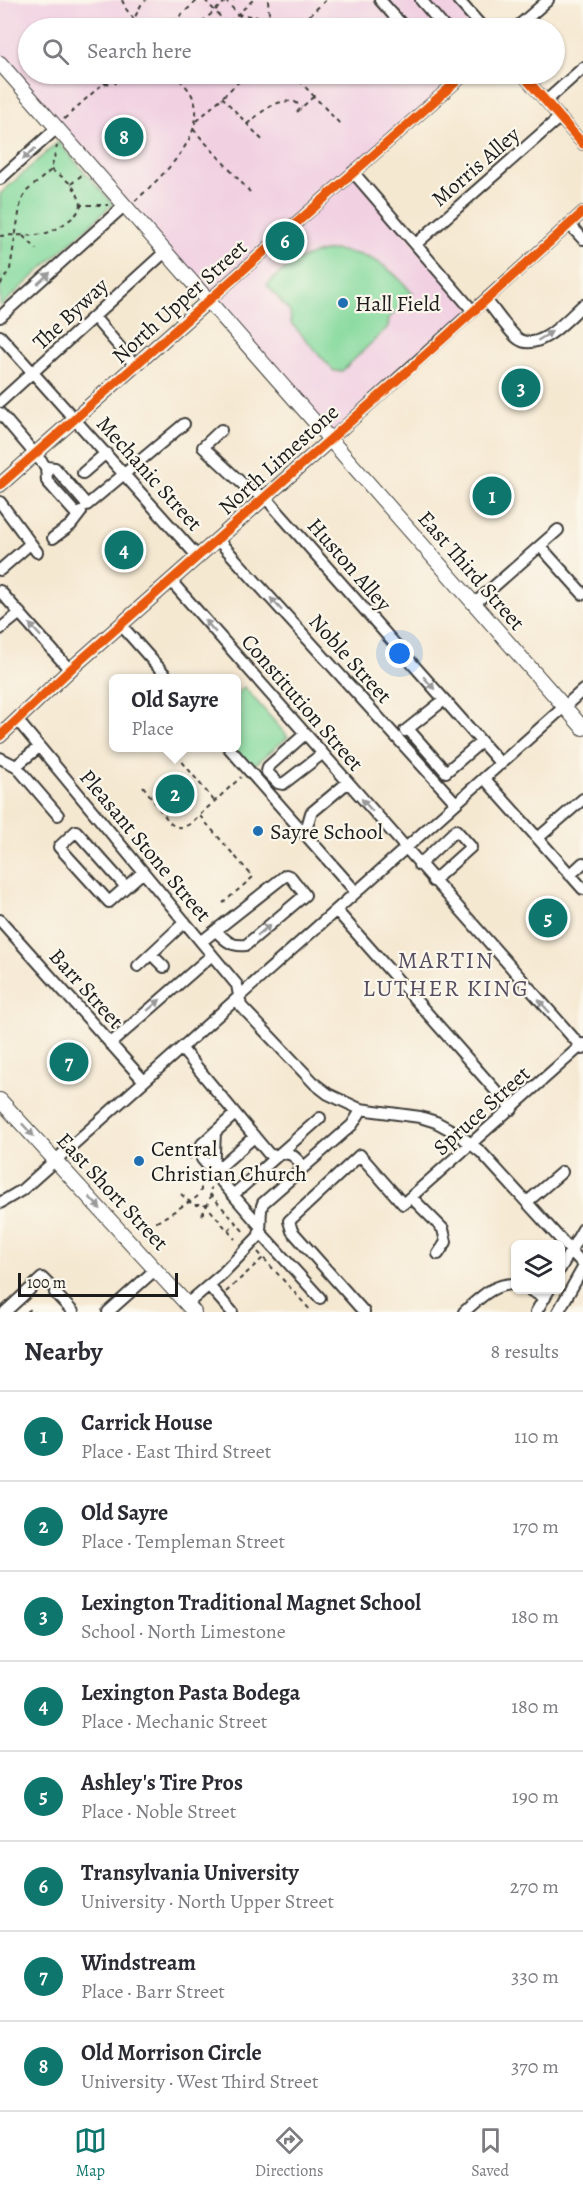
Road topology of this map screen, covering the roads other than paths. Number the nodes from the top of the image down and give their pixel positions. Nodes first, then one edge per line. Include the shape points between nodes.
1 (380, 0) edge
2 (421, 0) edge
3 (458, 0) edge
4 (548, 0) edge
5 (396, 18) edge
6 (436, 18) edge
7 (474, 18) edge
8 (527, 18) edge
9 (0, 63) edge
10 (583, 68) edge
11 (18, 83) edge
12 (18, 84) edge
13 (454, 84) edge
14 (531, 84) edge
15 (546, 101) junction
16 (560, 117) junction
17 (59, 130) junction
18 (583, 144) edge
19 (353, 172) junction
20 (0, 179) edge
21 (124, 204) junction
22 (583, 212) edge
23 (570, 224) junction
24 (583, 239) edge
25 (416, 244) junction
26 (166, 251) junction
27 (209, 300) junction
28 (486, 300) junction
29 (583, 305) edge
30 (473, 311) junction
31 (0, 317) edge
32 (94, 317) junction
33 (0, 336) edge
34 (135, 365) junction
35 (34, 372) junction
36 (0, 402) edge
37 (0, 413) edge
38 (75, 418) junction
39 (184, 424) dead end
40 (221, 430) dead end
41 (331, 439) junction
42 (106, 453) junction
43 (35, 454) junction
44 (46, 467) junction
45 (83, 473) dead end
46 (125, 474) junction
47 (0, 485) edge
48 (265, 497) junction
49 (0, 502) edge
50 (87, 505) junction
51 (78, 516) junction
52 (558, 530) dead end
53 (53, 538) dead end
54 (217, 539) junction
55 (540, 546) junction
56 (198, 556) junction
57 (0, 570) edge
58 (171, 581) junction
59 (1, 594) edge
60 (583, 594) edge
61 (474, 604) junction
62 (20, 613) junction
63 (121, 625) junction
64 (0, 630) edge
65 (70, 670) junction
66 (164, 674) edge
67 (583, 690) edge
68 (444, 700) junction
69 (568, 703) junction
70 (18, 721) junction
71 (583, 727) edge
72 (408, 729) junction
73 (305, 734) junction
74 (0, 736) edge
75 (397, 738) junction
76 (481, 742) junction
77 (39, 747) junction
78 (233, 752) edge
79 (322, 754) junction
80 (0, 758) edge
81 (501, 764) junction
82 (16, 766) junction
83 (484, 778) junction
84 (347, 783) junction
85 (583, 799) edge
86 (452, 807) junction
87 (58, 815) dead end
88 (456, 830) junction
89 (305, 834) junction
90 (538, 838) junction
91 (405, 849) junction
92 (583, 863) edge
93 (419, 865) junction
94 (143, 872) junction
95 (570, 875) junction
96 (433, 881) junction
97 (126, 887) junction
98 (583, 889) edge
99 (356, 892) junction
100 (336, 910) junction
101 (0, 920) edge
102 (185, 922) junction
103 (216, 931) junction
104 (201, 942) junction
105 (151, 954) junction
106 (212, 955) junction
107 (138, 966) dead end
108 (164, 967) dead end
109 (240, 996) junction
110 (110, 1044) junction
111 (582, 1047) edge
112 (181, 1048) junction
113 (144, 1081) junction
114 (0, 1100) edge
115 (362, 1109) junction
116 (512, 1109) junction
117 (235, 1114) junction
118 (320, 1118) dead end
119 (215, 1132) junction
120 (254, 1137) junction
121 (202, 1144) dead end
122 (472, 1144) junction
123 (282, 1153) junction
124 (56, 1160) junction
125 (201, 1164) road end
126 (304, 1167) junction
127 (562, 1172) dead end
128 (213, 1173) junction
129 (233, 1195) junction
130 (407, 1200) junction
131 (526, 1202) junction
132 (0, 1203) edge
133 (260, 1229) junction
134 (583, 1229) edge
135 (571, 1250) junction
136 (438, 1254) dead end
137 (565, 1261) edge
138 (583, 1266) edge
139 (156, 1269) junction
140 (511, 1285) edge
141 (209, 1286) junction
142 (547, 1294) edge
143 (320, 1298) dead end
144 (191, 1308) edge
145 (113, 1310) edge
146 (5, 1312) edge
147 (73, 1312) edge
148 (232, 1312) edge
149 (364, 1312) edge
150 (464, 1312) edge
151 (536, 1312) edge
152 (558, 1312) edge

1 - 5 street
2 - 6 street
3 - 7 street
4 - 8 street
9 - 11 main road, East Third Street
10 - 15 street
12 - 17 main road, East Third Street
13 - 19 street, North Upper Street
14 - 15 street
15 - 16 street
16 - 18 street
16 - 25 street, Morris Alley
17 -> 20 street
17 - 21 main road, East Third Street
19 - 25 street
19 - 27 street, North Upper Street
21 - 26 main road, East Third Street
31 -> 21 street
22 - 23 street, North Limestone
23 - 24 street
23 - 28 street, North Limestone
25 - 30 street
26 - 27 main road, East Third Street
26 - 32 street, The Byway
27 - 34 main road, North Upper Street
27 - 41 main road, East Third Street
28 -> 29 street via 524,342 541,341
28 - 30 street, North Limestone
30 - 41 street, North Limestone
32 - 34 street
32 - 35 street, The Byway
33 - 35 street, Mechanic Street
34 - 38 main road, North Upper Street
35 - 36 street, The Byway
35 - 38 street, Mechanic Street
37 - 43 street
38 - 42 street, Mechanic Street
38 - 43 main road, North Upper Street
39 - 46 street
40 - 48 street, Huston Alley via 203,447 247,488
41 - 48 main road, North Limestone
41 - 61 main road, East Third Street
42 - 45 street
42 - 46 street, Mechanic Street
43 - 44 street
43 - 47 main road, North Upper Street
44 - 50 street via 55,468
44 - 51 street via 47,481
46 - 50 street
46 - 56 street, Mechanic Street
48 - 54 main road, North Limestone
48 -> 68 street, Huston Alley
49 - 57 street via 34,548
50 - 51 street
51 - 53 street
52 - 55 street
54 - 56 main road, North Limestone
75 -> 54 street, Noble Street
55 - 60 street
55 - 61 street
56 - 58 main road, North Limestone
58 - 63 main road, North Limestone
73 -> 58 street, Constitution Street
59 - 62 street
61 - 69 main road, East Third Street
62 - 64 street
65 -> 62 street
63 - 65 main road, North Limestone
63 - 66 street
65 - 70 main road, North Limestone
67 - 69 street
68 - 72 street
68 - 76 street, Huston Alley
69 - 71 main road, East Third Street
69 - 81 street
70 - 74 main road, North Limestone
70 - 77 street, Pleasant Stone Street
72 - 75 street
72 - 76 street via 446,772
73 - 79 street, Constitution Street
73 - 79 street via 268,766 267,772 283,784
75 - 86 street, Noble Street
76 - 81 street, Huston Alley
77 - 82 street
77 - 94 street, Pleasant Stone Street
78 - 89 street
79 - 84 street, Constitution Street
80 - 82 street
81 - 83 street
82 - 87 street
83 - 86 street
83 - 90 street
84 - 89 street via 311,813
91 -> 84 street, Constitution Street
85 - 90 street
86 - 88 street, Noble Street
86 - 91 street
88 - 93 street
88 - 96 street, Noble Street via 471,847
89 - 99 street
90 - 95 street
91 - 93 street, Constitution Street
91 - 99 street
92 - 95 street
93 - 96 street, Constitution Street
94 - 97 street
94 - 102 street, Pleasant Stone Street
95 - 98 street
111 -> 96 street, Constitution Street
97 - 97 street via 109,902 59,847 76,831
99 - 100 street
100 - 109 street
100 - 116 street
101 - 110 street, Barr Street
102 - 104 street, Pleasant Stone Street
102 - 105 street
103 -> 103 street via 231,944 246,945 305,895 286,875
103 - 104 street
104 - 106 street, Pleasant Stone Street
105 - 107 street
105 - 108 street
106 - 109 street, Pleasant Stone Street via 237,985
110 -> 106 street
109 - 112 street
109 - 115 street, Pleasant Stone Street via 241,1006 303,1074 326,1093
110 - 113 street, Barr Street
111 - 116 street, Spruce Street
112 - 113 street
112 - 117 street
113 - 124 street
114 -> 124 main road, East Short Street
115 - 122 street, Pleasant Stone Street via 420,1117 449,1128
115 - 126 street via 352,1125
116 - 122 street, Spruce Street
117 - 119 street
117 - 120 street
118 - 123 street
119 - 121 street
119 - 128 street
120 - 123 street via 272,1156
120 - 128 street
122 - 130 street, Spruce Street
122 - 131 street, Pleasant Stone Street
123 - 126 street via 292,1154
123 - 129 street
124 - 132 street
124 -> 139 main road, East Short Street
125 - 128 street
126 - 133 street via 263,1203
127 - 131 street
128 - 129 street
129 - 133 street
130 - 136 street via 443,1229 446,1242
130 - 149 street via 360,1155 289,1221 292,1231
131 - 135 street, Pleasant Stone Street
133 - 141 street via 253,1243
133 - 143 street
134 - 135 street
135 - 137 street
135 - 138 street, Pleasant Stone Street
138 - 152 street
139 - 144 main road, East Short Street
139 - 145 street
140 - 150 street via 486,1292
141 - 144 street
141 - 148 street
142 - 151 street
146 - 147 street via 42,1278

